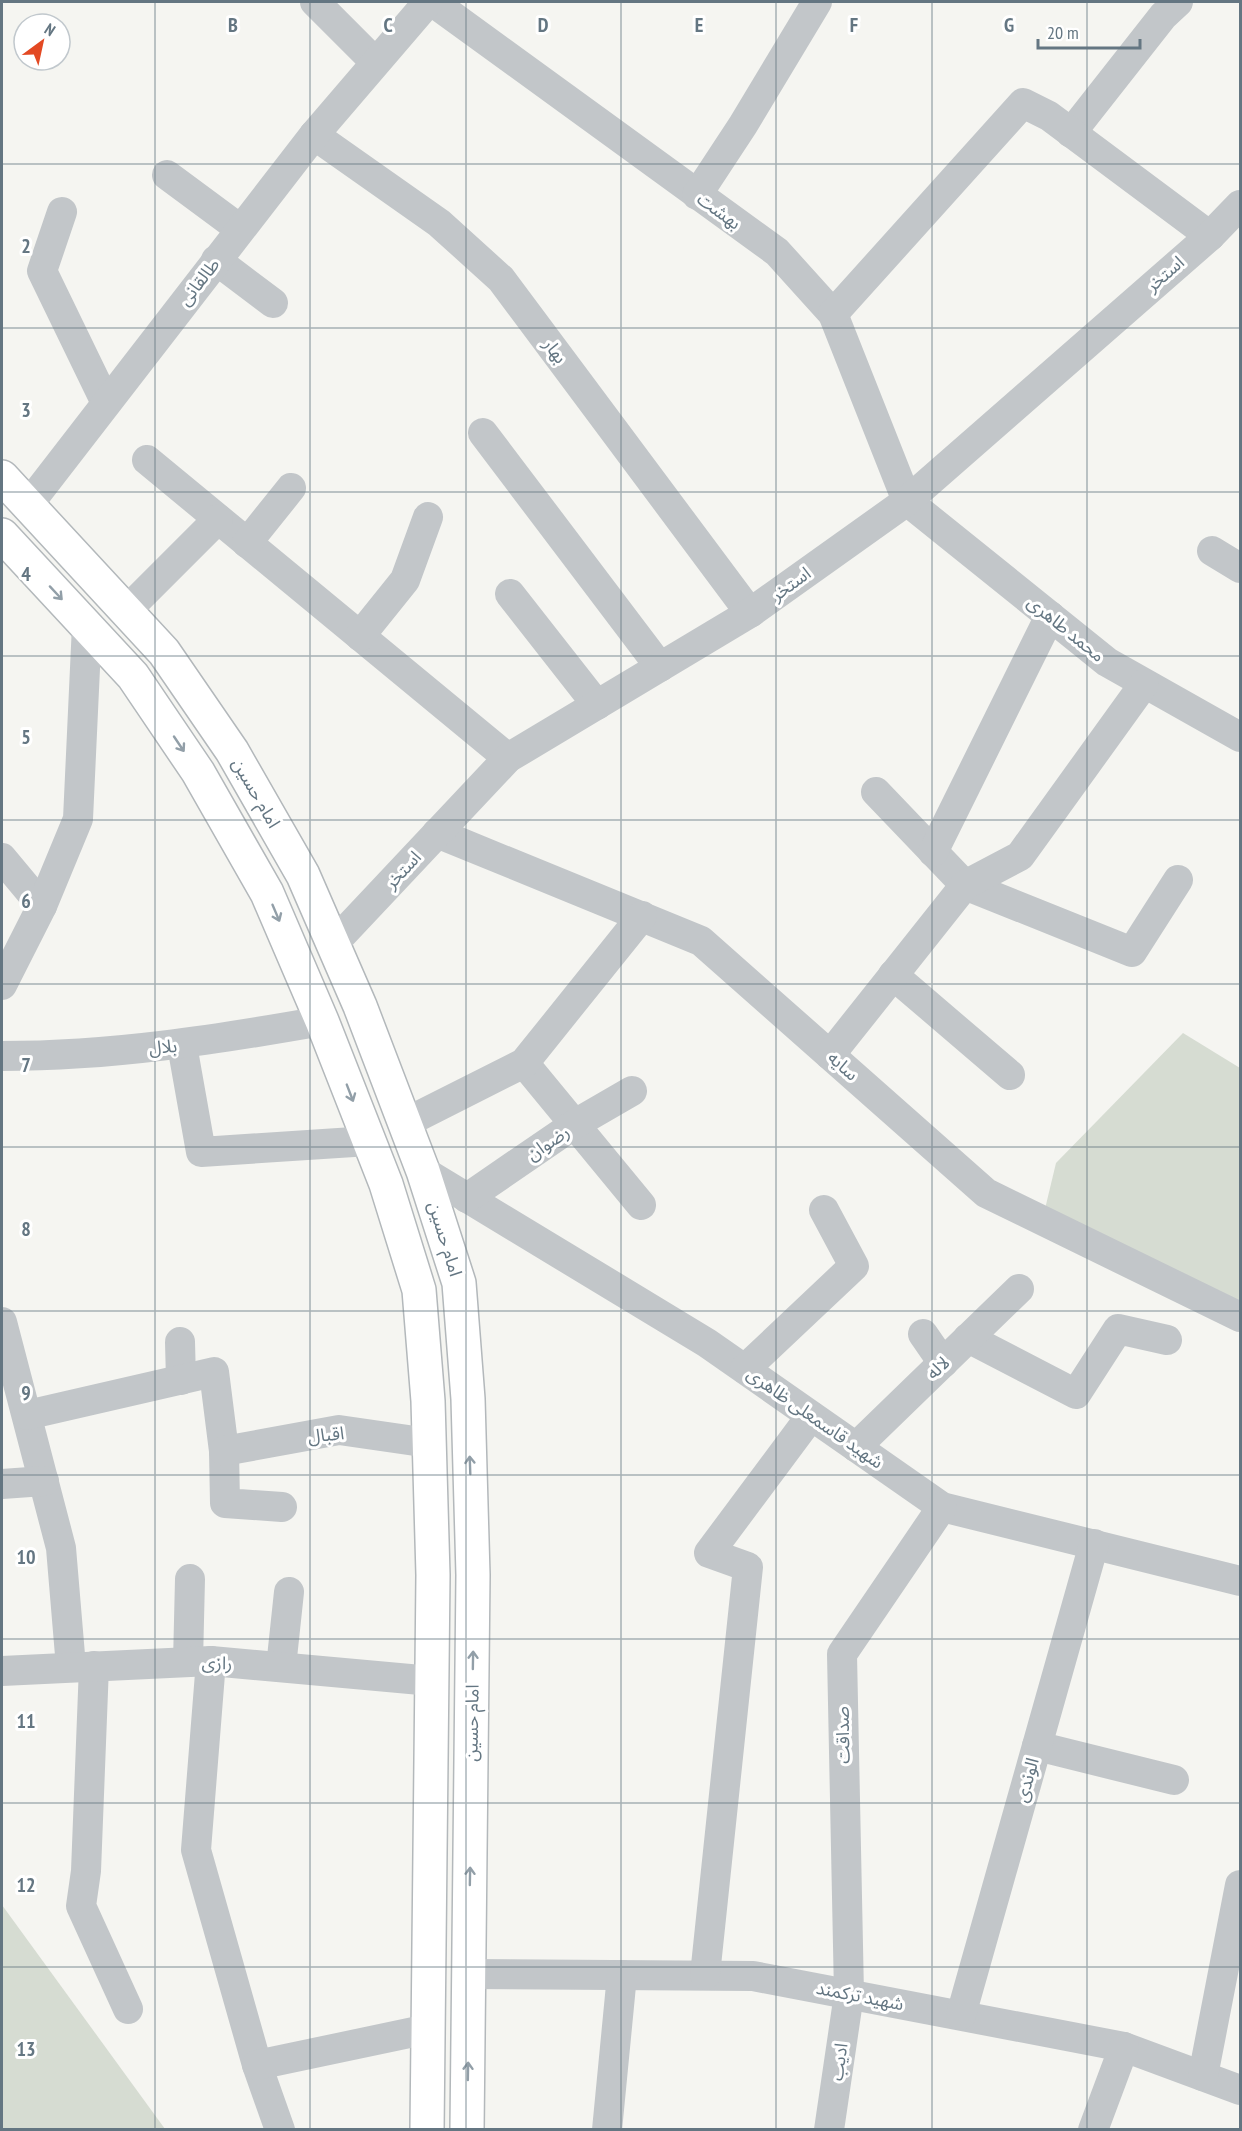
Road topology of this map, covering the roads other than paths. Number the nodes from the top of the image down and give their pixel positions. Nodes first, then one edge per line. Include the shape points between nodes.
1 (315, 2) edge
2 (428, 2) edge
3 (433, 2) edge
4 (817, 2) edge
5 (1178, 2) edge
6 (375, 62) junction
7 (1071, 133) junction
8 (314, 135) junction
9 (167, 175) dead end
10 (697, 195) junction
11 (1240, 205) edge
12 (62, 212) dead end
13 (240, 229) junction
14 (1209, 236) junction
15 (216, 260) junction
16 (273, 303) dead end
17 (832, 314) junction
18 (106, 403) junction
19 (483, 433) dead end
20 (147, 460) dead end
21 (2, 477) edge
22 (291, 488) dead end
23 (907, 501) junction
24 (28, 505) junction
25 (428, 517) dead end
26 (218, 519) junction
27 (2, 535) edge
28 (247, 543) junction
29 (1212, 551) dead end
30 (1240, 568) edge
31 (510, 594) dead end
32 (127, 610) junction
33 (750, 613) junction
34 (1050, 616) junction
35 (87, 625) junction
36 (360, 636) junction
37 (660, 667) junction
38 (1144, 684) junction
39 (597, 705) junction
40 (1240, 737) edge
41 (508, 758) junction
42 (876, 792) dead end
43 (437, 833) junction
44 (933, 852) junction
45 (2, 858) edge
46 (1178, 880) dead end
47 (965, 885) junction
48 (42, 906) junction
49 (642, 916) junction
50 (333, 944) junction
51 (893, 975) junction
52 (2, 985) edge
53 (322, 1021) junction
54 (182, 1045) junction
55 (830, 1054) junction
56 (2, 1056) edge
57 (524, 1063) junction
58 (1010, 1075) dead end
59 (632, 1091) dead end
60 (405, 1123) junction
61 (575, 1124) junction
62 (369, 1141) junction
63 (423, 1171) junction
64 (386, 1184) junction
65 (467, 1198) junction
66 (641, 1205) dead end
67 (824, 1210) dead end
68 (1019, 1289) dead end
69 (1240, 1317) edge
70 (2, 1322) edge
71 (923, 1334) dead end
72 (968, 1338) junction
73 (1167, 1340) dead end
74 (180, 1342) dead end
75 (943, 1362) junction
76 (745, 1369) junction
77 (181, 1380) junction
78 (27, 1415) junction
79 (811, 1416) junction
80 (429, 1443) junction
81 (856, 1447) junction
82 (224, 1451) junction
83 (44, 1481) junction
84 (2, 1484) edge
85 (942, 1506) junction
86 (282, 1507) dead end
87 (1094, 1544) junction
88 (190, 1579) dead end
89 (1240, 1581) edge
90 (290, 1592) dead end
91 (200, 1661) junction
92 (83, 1667) junction
93 (281, 1667) junction
94 (2, 1671) edge
95 (432, 1681) junction
96 (1037, 1746) junction
97 (1174, 1780) dead end
98 (1240, 1884) edge
99 (469, 1974) junction
100 (622, 1975) junction
101 (705, 1975) junction
102 (849, 1994) junction
103 (128, 2009) dead end
104 (961, 2015) junction
105 (428, 2029) junction
106 (1124, 2047) junction
107 (257, 2065) junction
108 (1203, 2076) junction
109 (1240, 2090) edge
110 (280, 2130) edge
111 (427, 2130) edge
112 (468, 2130) edge
113 (607, 2130) edge
114 (830, 2130) edge
115 (1093, 2130) edge

1 - 6 street
2 - 6 street, طالقانی
3 - 10 street, بهشت
4 - 10 street
5 - 7 street
6 - 8 street, طالقانی
7 - 14 street
7 - 17 street via 1023,103
8 - 13 street, طالقانی
8 - 33 street, بهار via 439,223 501,279
9 - 13 street
10 - 17 street, بهشت via 777,252
11 - 14 street, استخر
12 - 18 street via 42,271
13 - 15 street, طالقانی
14 - 23 street, استخر
15 - 16 street
15 - 18 street, طالقانی
17 - 23 street, بهشت
18 - 24 street, طالقانی
19 - 37 street
20 - 26 street
21 - 24 main road, امام حسین
22 - 28 street
23 - 33 street, استخر
23 - 34 street, محمد طاهری
24 - 32 main road, امام حسین
25 - 36 street via 405,580
26 - 28 street
26 - 32 street
27 -> 35 main road
28 - 36 street
29 - 30 street
31 - 39 street
32 - 50 main road, امام حسین via 164,652 232,751 303,875
33 - 37 street, استخر
34 - 38 street, محمد طاهری via 1107,663
34 - 44 street
35 - 48 street via 78,819
35 -> 53 main road via 133,676 198,772 267,893
36 - 41 street
37 - 39 street, استخر
38 - 40 street, محمد طاهری
38 - 47 street via 1020,856
39 - 41 street, استخر
41 - 43 street, استخر
42 - 44 street
43 - 49 street, سایه
43 - 50 street, استخر
44 - 47 street
45 - 48 street
46 - 47 street via 1132,952
47 - 51 street
48 - 52 street
49 - 55 street, سایه via 701,941
49 - 57 street
50 - 60 main road, امام حسین
51 - 55 street
51 - 58 street
53 - 54 street, بلال
53 -> 62 main road
54 - 56 street, بلال via 52,1056
54 - 62 street via 201,1152
55 - 69 street, سایه via 987,1194
57 - 60 street
57 - 61 street
59 - 61 street, رضوان
60 - 63 main road, امام حسین
61 - 65 street, رضوان
61 - 66 street
62 - 64 main road
63 - 64 main road
63 - 65 street, شهید قاسمعلی ظاهری
99 -> 63 main road, امام حسین via 474,1575 468,1399 459,1283
64 - 80 main road via 419,1290
65 - 76 street, شهید قاسمعلی ظاهری
67 - 76 street via 854,1266
68 - 72 street, لاله
70 - 78 street
71 - 75 street
72 - 73 street via 1076,1394 1118,1329
72 - 75 street, لاله
74 - 77 street
75 - 81 street, لاله
76 - 79 street, شهید قاسمعلی ظاهری
77 - 78 street
77 - 82 street via 214,1372
78 - 83 street
79 - 81 street, شهید قاسمعلی ظاهری
79 - 101 street via 709,1553 748,1567
80 - 82 street, اقبال via 339,1430
80 - 95 main road
81 - 85 street, شهید قاسمعلی ظاهری
82 - 86 street via 225,1503
83 - 84 street
83 - 92 street
85 - 87 street, شهید قاسمعلی ظاهری
85 - 102 street, صداقت via 842,1654
87 - 89 street, شهید قاسمعلی ظاهری
87 - 96 street, الوندی
88 - 91 street
90 - 93 street
91 - 92 street, رازی
91 - 93 street, رازی
91 - 107 street via 196,1850
92 - 94 street, رازی
92 - 103 street via 86,1870 81,1906
93 - 95 street, رازی
95 - 105 main road
96 - 97 street
96 - 104 street, الوندی
98 - 108 street
99 - 100 street, شهید ترکمند
112 -> 99 main road, امام حسین
100 - 101 street, شهید ترکمند
100 - 113 street
101 - 102 street, شهید ترکمند via 753,1976
102 - 104 street, شهید ترکمند
102 - 114 street, ادیب
104 - 106 street, شهید ترکمند
105 - 107 street
105 - 111 main road
106 - 108 street, شهید ترکمند
106 - 115 street
107 - 110 street
108 - 109 street, شهید ترکمند

